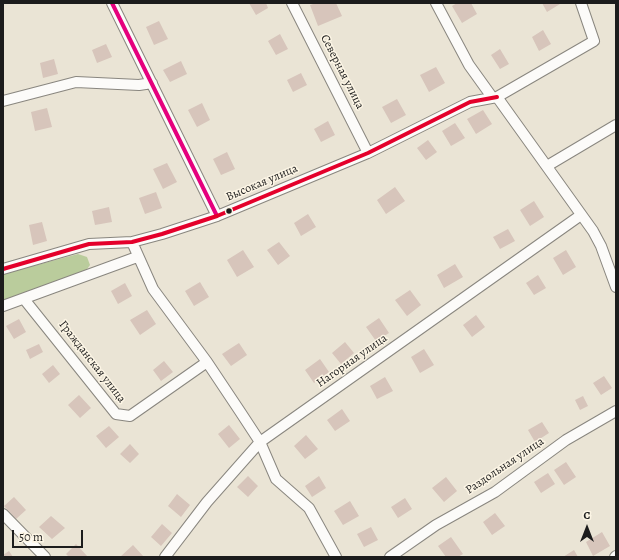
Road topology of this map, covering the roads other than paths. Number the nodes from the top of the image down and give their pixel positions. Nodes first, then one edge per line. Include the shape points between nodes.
1 (112, 3) edge
2 (292, 3) edge
3 (436, 3) edge
4 (581, 3) edge
5 (152, 83) junction
6 (494, 97) junction
7 (3, 102) edge
8 (616, 125) edge
9 (368, 153) junction
10 (547, 166) junction
11 (581, 215) junction
12 (217, 216) junction
13 (132, 242) junction
14 (137, 257) junction
15 (3, 268) edge
16 (616, 287) edge
17 (24, 299) junction
18 (3, 306) edge
19 (207, 362) junction
20 (616, 411) edge
21 (260, 442) junction
22 (3, 514) edge
23 (45, 557) edge
24 (165, 557) edge
25 (336, 557) edge
26 (390, 557) edge

1 - 5 street
2 - 9 street, Северная улица
3 - 6 street via 470,65
4 - 6 street, Высокая улица via 594,41
5 - 7 street via 139,85 76,82
5 - 12 street
6 - 9 street, Высокая улица via 470,102
6 - 10 street
8 - 10 street
9 - 12 street, Высокая улица
10 - 11 street
11 - 16 street via 601,246
11 - 21 street, Нагорная улица
12 - 13 street, Высокая улица
13 - 14 street
13 - 15 street, Высокая улица via 89,244
14 - 17 street
14 - 19 street via 153,289
17 - 18 street
17 - 19 street, Гражданская улица via 116,414 130,416
19 - 21 street
20 - 26 street, Раздольная улица via 566,440 495,492 436,525
21 - 24 street, Нагорная улица via 207,502
21 - 25 street via 276,479 309,508
22 - 23 street

